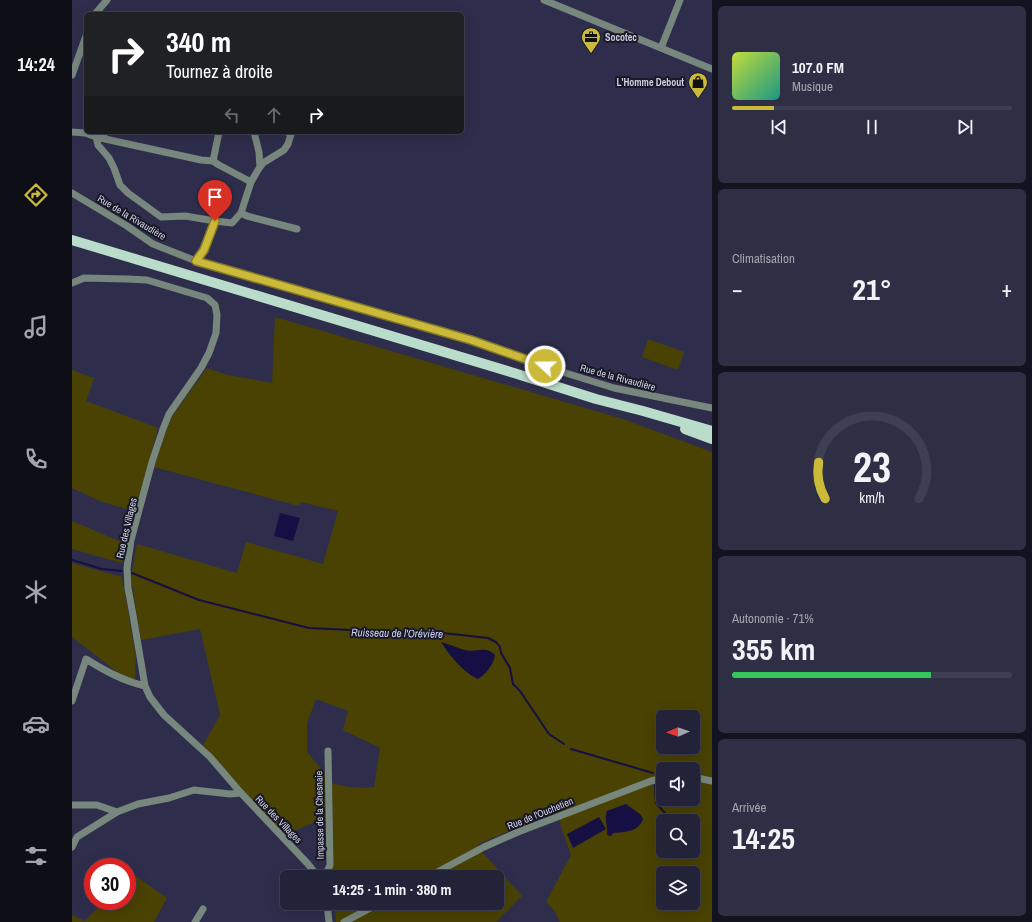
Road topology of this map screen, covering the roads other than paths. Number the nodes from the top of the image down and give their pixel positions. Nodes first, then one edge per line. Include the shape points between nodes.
1 (106, 0) edge
2 (544, 0) edge
3 (680, 0) edge
4 (97, 12) edge
5 (84, 42) edge
6 (661, 48) junction
7 (712, 69) edge
8 (72, 75) edge
9 (84, 131) edge
10 (72, 132) edge
11 (90, 134) edge
12 (102, 134) edge
13 (219, 134) edge
14 (254, 134) edge
15 (290, 134) edge
16 (96, 137) junction
17 (213, 161) junction
18 (260, 167) junction
19 (251, 182) junction
20 (72, 193) edge
21 (241, 213) junction
22 (215, 221) junction
23 (297, 228) dead end
24 (72, 240) edge
25 (196, 261) junction
26 (72, 283) edge
27 (628, 408) junction
28 (712, 408) edge
29 (712, 431) edge
30 (712, 439) edge
31 (145, 686) junction
32 (72, 701) edge
33 (328, 751) dead end
34 (700, 778) edge
35 (656, 779) edge
36 (712, 781) edge
37 (241, 793) junction
38 (72, 805) edge
39 (117, 812) junction
40 (72, 847) edge
41 (313, 870) edge
42 (328, 870) edge
43 (441, 870) edge
44 (203, 909) dead end
45 (328, 910) edge
46 (367, 910) edge
47 (195, 922) edge
48 (329, 922) edge
49 (344, 922) edge

1 - 4 street
2 - 6 street
3 - 6 street
5 - 8 street
6 - 7 street
9 - 10 street
11 - 16 street
12 - 16 street
13 - 17 street
14 - 18 street
15 - 18 street via 284,150
16 - 17 street
16 - 22 street via 98,145 109,158 120,185 161,217 185,216
17 - 19 street
18 - 19 street
19 - 21 street
20 - 25 street, Rue de la Rivaudière via 153,244
21 - 22 street via 232,223
21 - 23 street
22 - 25 street via 204,250
24 - 27 main road
25 - 28 street, Rue de la Rivaudière via 471,340 608,386
26 - 31 street, Rue des Villages via 84,278 147,280 207,298 215,305 217,315 216,333 209,353 169,414 163,430 129,550 128,588
27 - 29 main road
27 - 30 main road
31 - 32 street via 108,673 86,659
31 - 37 street, Rue des Villages via 164,715 210,757
33 - 42 street, Impasse de la Chesnaie via 330,865
34 - 36 street
35 - 43 street, Rue de l'Ouchetien via 518,832
37 - 39 street via 194,790
37 - 41 street, Rue des Villages
38 - 39 street via 97,806
39 - 40 street via 77,837
44 - 47 street
45 - 48 street
46 - 49 street

